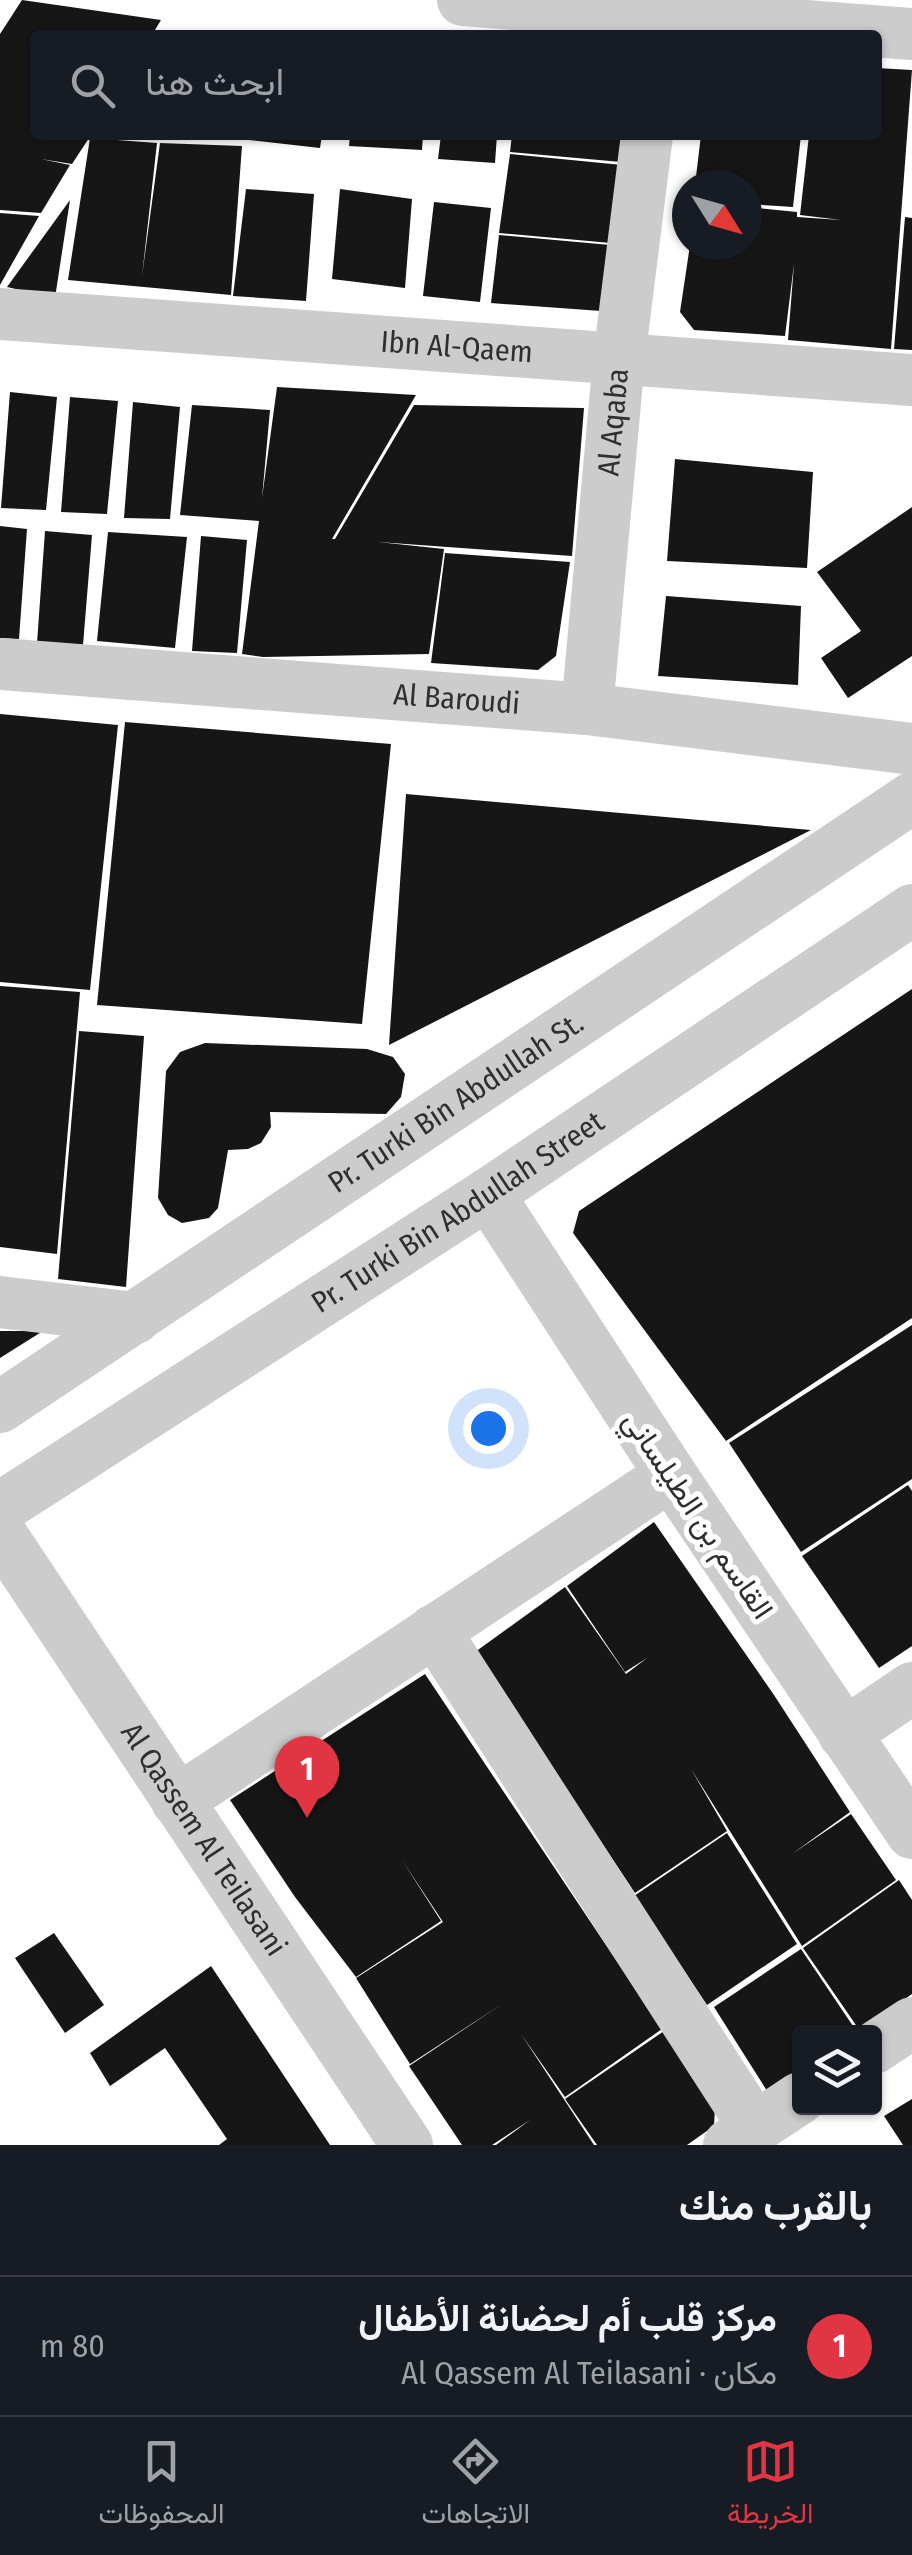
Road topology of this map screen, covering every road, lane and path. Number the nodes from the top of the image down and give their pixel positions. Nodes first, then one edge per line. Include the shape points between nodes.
1 (463, 0) edge
2 (662, 17) edge
3 (853, 30) edge
4 (882, 32) edge
5 (912, 34) edge
6 (646, 140) edge
7 (0, 314) edge
8 (620, 359) junction
9 (912, 380) edge
10 (0, 664) edge
11 (587, 710) junction
12 (912, 749) edge
13 (912, 798) edge
14 (912, 910) edge
15 (488, 1194) junction
16 (0, 1302) edge
17 (135, 1318) junction
18 (0, 1406) edge
19 (671, 1475) junction
20 (0, 1508) edge
21 (0, 1533) edge
22 (434, 1630) junction
23 (912, 1688) edge
24 (844, 1734) junction
25 (177, 1801) junction
26 (912, 1833) edge
27 (912, 2023) edge
28 (882, 2043) edge
29 (792, 2103) edge
30 (742, 2136) edge
31 (407, 2145) edge

1 - 2 street
2 - 3 street
4 - 5 street
6 - 8 street, Al Aqaba
7 - 8 street, Ibn Al-Qaem
8 - 9 street, Ibn Al-Qaem
8 - 11 street, Al Aqaba
10 - 11 street, Al Baroudi
11 - 12 street, Al Baroudi
13 - 17 street, Pr. Turki Bin Abdullah St.
14 - 15 street, Pr. Turki Bin Abdullah Street
15 - 19 street, القاسم بن الطيلساني
15 - 20 street, Pr. Turki Bin Abdullah Street
16 - 17 street
17 - 18 street, Pr. Turki Bin Abdullah St.
19 - 22 street
19 - 24 street, القاسم بن الطيلساني
21 - 25 street, Al Qassem Al Teilasani
22 - 25 street
22 - 30 street
23 - 24 street
24 - 26 street, القاسم بن الطيلساني
25 - 31 street, Al Qassem Al Teilasani
27 - 28 street
29 - 30 street

